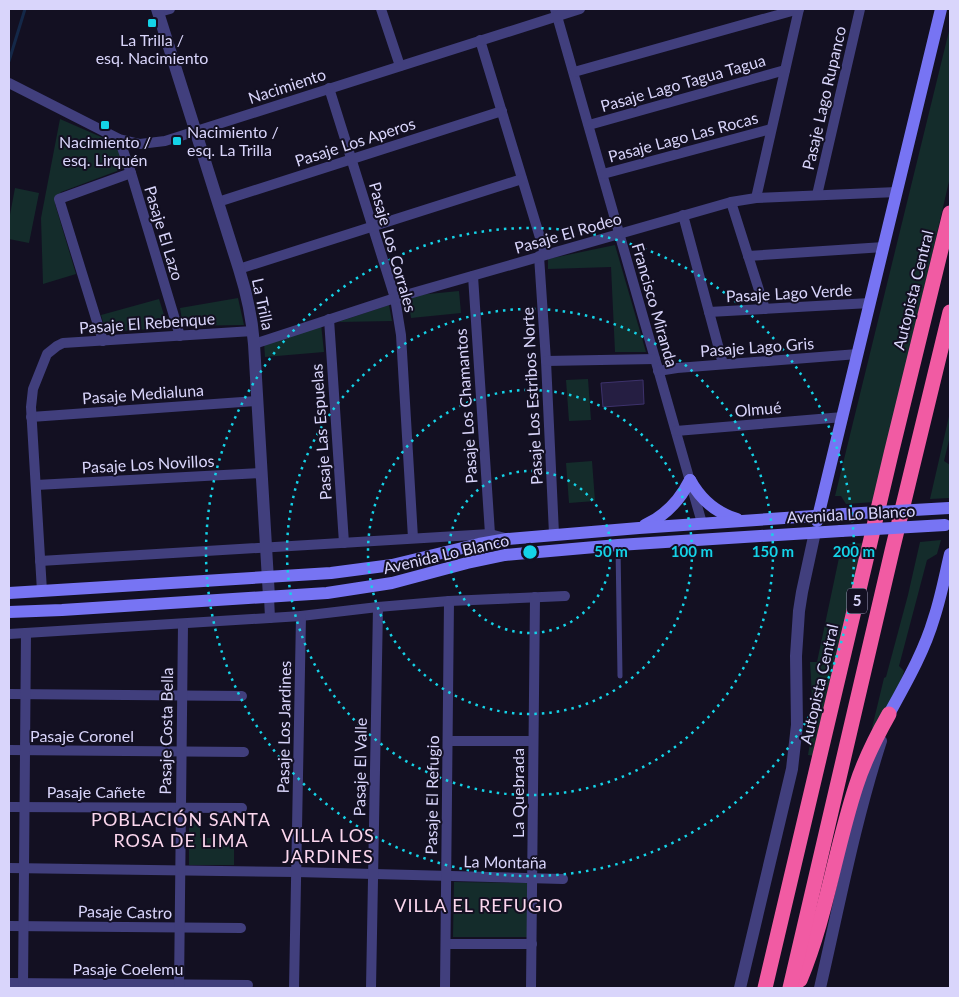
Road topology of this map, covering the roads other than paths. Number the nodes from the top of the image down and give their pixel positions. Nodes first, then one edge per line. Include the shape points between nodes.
1 (381, 9) edge
2 (580, 9) edge
3 (799, 9) edge
4 (860, 9) edge
5 (942, 9) edge
6 (162, 10) edge
7 (556, 12) edge
8 (480, 40) junction
9 (400, 66) junction
10 (785, 70) junction
11 (574, 72) junction
12 (11, 84) edge
13 (329, 88) junction
14 (502, 111) junction
15 (588, 125) junction
16 (771, 130) junction
17 (195, 131) junction
18 (119, 139) junction
19 (351, 159) junction
20 (131, 173) junction
21 (602, 174) junction
22 (522, 179) junction
23 (897, 192) junction
24 (817, 194) junction
25 (756, 198) junction
26 (218, 202) junction
27 (731, 202) junction
28 (950, 213) edge
29 (683, 215) junction
30 (372, 226) junction
31 (620, 234) junction
32 (884, 247) junction
33 (542, 255) junction
34 (748, 256) junction
35 (239, 269) junction
36 (473, 276) junction
37 (395, 298) junction
38 (870, 303) junction
39 (765, 309) junction
40 (709, 312) junction
41 (950, 312) edge
42 (329, 319) junction
43 (180, 336) junction
44 (254, 337) junction
45 (104, 341) junction
46 (858, 354) junction
47 (655, 359) junction
48 (546, 361) junction
49 (723, 364) junction
50 (658, 371) junction
51 (257, 402) junction
52 (31, 416) junction
53 (843, 417) junction
54 (676, 431) junction
55 (261, 473) junction
56 (690, 480) junction
57 (36, 485) junction
58 (950, 508) edge
59 (819, 515) junction
60 (742, 520) junction
61 (702, 523) junction
62 (948, 525) edge
63 (639, 528) junction
64 (815, 532) junction
65 (490, 534) junction
66 (554, 534) junction
67 (414, 538) junction
68 (507, 539) junction
69 (716, 539) junction
70 (344, 543) junction
71 (618, 545) junction
72 (266, 547) junction
73 (950, 554) edge
74 (40, 561) junction
75 (267, 576) junction
76 (42, 591) junction
77 (9, 592) edge
78 (565, 596) dead end
79 (269, 597) junction
80 (534, 597) junction
81 (449, 601) junction
82 (378, 607) junction
83 (9, 612) edge
84 (301, 616) junction
85 (270, 618) junction
86 (182, 624) junction
87 (26, 633) junction
88 (9, 634) edge
89 (620, 676) dead end
90 (9, 694) edge
91 (26, 694) junction
92 (182, 695) junction
93 (242, 696) dead end
94 (889, 714) junction
95 (448, 741) junction
96 (533, 741) junction
97 (9, 750) edge
98 (25, 750) junction
99 (181, 751) junction
100 (244, 752) dead end
101 (9, 807) edge
102 (25, 807) junction
103 (181, 808) junction
104 (242, 808) dead end
105 (9, 868) edge
106 (24, 868) junction
107 (180, 870) junction
108 (296, 872) junction
109 (373, 874) junction
110 (446, 876) junction
111 (532, 878) junction
112 (563, 879) dead end
113 (9, 926) edge
114 (24, 926) junction
115 (180, 928) junction
116 (241, 928) dead end
117 (446, 944) junction
118 (532, 944) junction
119 (9, 982) edge
120 (23, 985) edge
121 (248, 985) dead end
122 (179, 986) edge
123 (294, 988) edge
124 (371, 988) edge
125 (445, 988) edge
126 (531, 988) edge
127 (740, 988) edge
128 (765, 988) edge
129 (790, 988) edge
130 (797, 988) edge
131 (820, 988) edge

1 - 9 street
2 - 7 street, Nacimiento
3 - 10 street
3 - 11 street
4 - 24 street, Pasaje Lago Rupanco
5 - 23 main road
6 - 17 street, La Trilla
7 - 8 street, Nacimiento
7 - 11 street, Francisco Miranda
8 - 9 street, Nacimiento
8 - 14 street, Pasaje Los Estribos Norte
9 - 13 street, Nacimiento
10 - 15 street, Pasaje Lago Tagua Tagua
10 - 16 street
11 - 15 street, Francisco Miranda
12 - 18 street, Nacimiento
13 - 17 street, Nacimiento
13 - 19 street, Pasaje Los Corrales
14 - 19 street, Pasaje Los Aperos
14 - 22 street, Pasaje Los Estribos Norte
15 - 21 street, Francisco Miranda
16 - 21 street, Pasaje Lago Las Rocas
16 - 25 street
17 - 18 street, Nacimiento via 149,144
17 - 26 street, La Trilla
18 - 20 street, Pasaje El Lazo
19 - 26 street, Pasaje Los Aperos
19 - 30 street, Pasaje Los Corrales
20 - 43 street, Pasaje El Lazo
20 - 45 street via 59,199
21 - 31 street, Francisco Miranda
22 - 30 street
22 - 33 street, Pasaje Los Estribos Norte
23 - 24 street, Pasaje El Rodeo
23 - 32 main road
24 - 25 street, Pasaje El Rodeo
25 - 27 street, Pasaje El Rodeo
26 - 35 street, La Trilla
27 - 29 street, Pasaje El Rodeo
27 - 34 street
28 - 128 highway, Autopista Central / 5
29 - 31 street, Pasaje El Rodeo
29 - 40 street
30 - 35 street
30 - 37 street, Pasaje Los Corrales
31 - 33 street, Pasaje El Rodeo
31 - 47 street, Francisco Miranda
32 - 34 street
32 - 38 main road
33 - 36 street, Pasaje El Rodeo
33 - 48 street, Pasaje Los Estribos Norte
34 - 39 street
35 - 44 street, La Trilla via 250,307
36 - 37 street, Pasaje El Rodeo
36 - 65 street, Pasaje Los Chamantos
37 - 42 street, Pasaje El Rodeo
37 - 67 street, Pasaje Los Corrales
38 - 39 street, Pasaje Lago Verde
38 - 46 main road
39 - 40 street, Pasaje Lago Verde
40 - 49 street
41 - 129 highway, 5
42 - 44 street, Pasaje El Rodeo
42 - 70 street, Pasaje Las Espuelas
43 - 44 street, Pasaje El Rebenque
43 - 45 street, Pasaje El Rebenque
44 - 51 street, La Trilla
45 - 52 street, Pasaje El Rebenque via 63,343 47,354 33,389
46 - 49 street, Pasaje Lago Gris
46 - 53 main road
47 - 48 street
47 - 50 street, Francisco Miranda
48 - 66 street, Pasaje Los Estribos Norte
49 - 50 street, Pasaje Lago Gris
50 - 54 street, Francisco Miranda
51 - 52 street, Pasaje Medialuna
51 - 55 street, La Trilla
52 - 57 street
53 - 54 street, Olmué
53 - 59 main road
54 - 56 street, Francisco Miranda
55 - 57 street, Pasaje Los Novillos
55 - 72 street, La Trilla
56 - 60 main road via 712,507
56 - 61 street, Francisco Miranda
56 - 63 main road via 667,512
57 - 74 street
58 - 59 main road, Avenida Lo Blanco, bridge
59 - 60 main road, Avenida Lo Blanco
59 - 64 main road
60 - 61 main road, Avenida Lo Blanco
61 - 63 main road, Avenida Lo Blanco
61 - 69 main road via 706,532
62 - 64 main road, Avenida Lo Blanco, bridge
63 - 66 main road, Avenida Lo Blanco
64 - 69 main road, Avenida Lo Blanco
64 - 127 street via 799,612 797,725 792,768
65 - 67 street, Avenida Lo Blanco
65 - 68 street, Avenida Lo Blanco
66 - 68 main road, Avenida Lo Blanco
67 - 70 street, Avenida Lo Blanco
68 - 75 main road, Avenida Lo Blanco via 382,566
69 - 71 main road, Avenida Lo Blanco
70 - 72 street, Avenida Lo Blanco
71 - 79 main road, Avenida Lo Blanco via 505,555 368,588
71 - 89 lane
72 - 74 street, Avenida Lo Blanco
72 - 75 street, La Trilla
73 - 94 main road via 923,649
74 - 76 street
75 - 76 main road, Avenida Lo Blanco
75 - 79 street, La Trilla
76 - 77 main road, Avenida Lo Blanco
78 - 80 street
79 - 83 main road, Avenida Lo Blanco
79 - 85 street, La Trilla
80 - 81 street
80 - 96 street, La Quebrada
81 - 82 street
81 - 95 street, Pasaje El Refugio
82 - 84 street
82 - 109 street, Pasaje El Valle
84 - 85 street
84 - 108 street, Pasaje Los Jardines
85 - 86 street
86 - 87 street
86 - 92 street, Pasaje Costa Bella
87 - 88 street
87 - 91 street
90 - 91 street
91 - 92 street
91 - 98 street
92 - 93 street
92 - 99 street, Pasaje Costa Bella
94 - 130 highway via 856,786 812,949
94 - 131 street via 868,784
95 - 96 street
95 - 110 street, Pasaje El Refugio
96 - 111 street, La Quebrada
97 - 98 street, Pasaje Coronel
98 - 99 street, Pasaje Coronel
98 - 102 street
99 - 100 street, Pasaje Coronel
99 - 103 street, Pasaje Costa Bella
101 - 102 street, Pasaje Cañete
102 - 103 street, Pasaje Cañete
102 - 106 street
103 - 104 street, Pasaje Cañete
103 - 107 street, Pasaje Costa Bella
105 - 106 street, La Montaña
106 - 107 street, La Montaña
106 - 114 street
107 - 108 street, La Montaña
107 - 115 street, Pasaje Costa Bella
108 - 109 street, La Montaña
108 - 123 street, Pasaje Los Jardines
109 - 110 street, La Montaña
109 - 124 street, Pasaje El Valle
110 - 111 street, La Montaña
110 - 117 street, Pasaje El Refugio
111 - 112 street, La Montaña
111 - 118 street, La Quebrada
113 - 114 street, Pasaje Castro
114 - 115 street, Pasaje Castro
114 - 120 street
115 - 116 street, Pasaje Castro
115 - 122 street, Pasaje Costa Bella
117 - 118 street
117 - 125 street, Pasaje El Refugio
118 - 126 street, La Quebrada
119 - 120 street, Pasaje Coelemu
120 - 122 street, Pasaje Coelemu
121 - 122 street, Pasaje Coelemu

